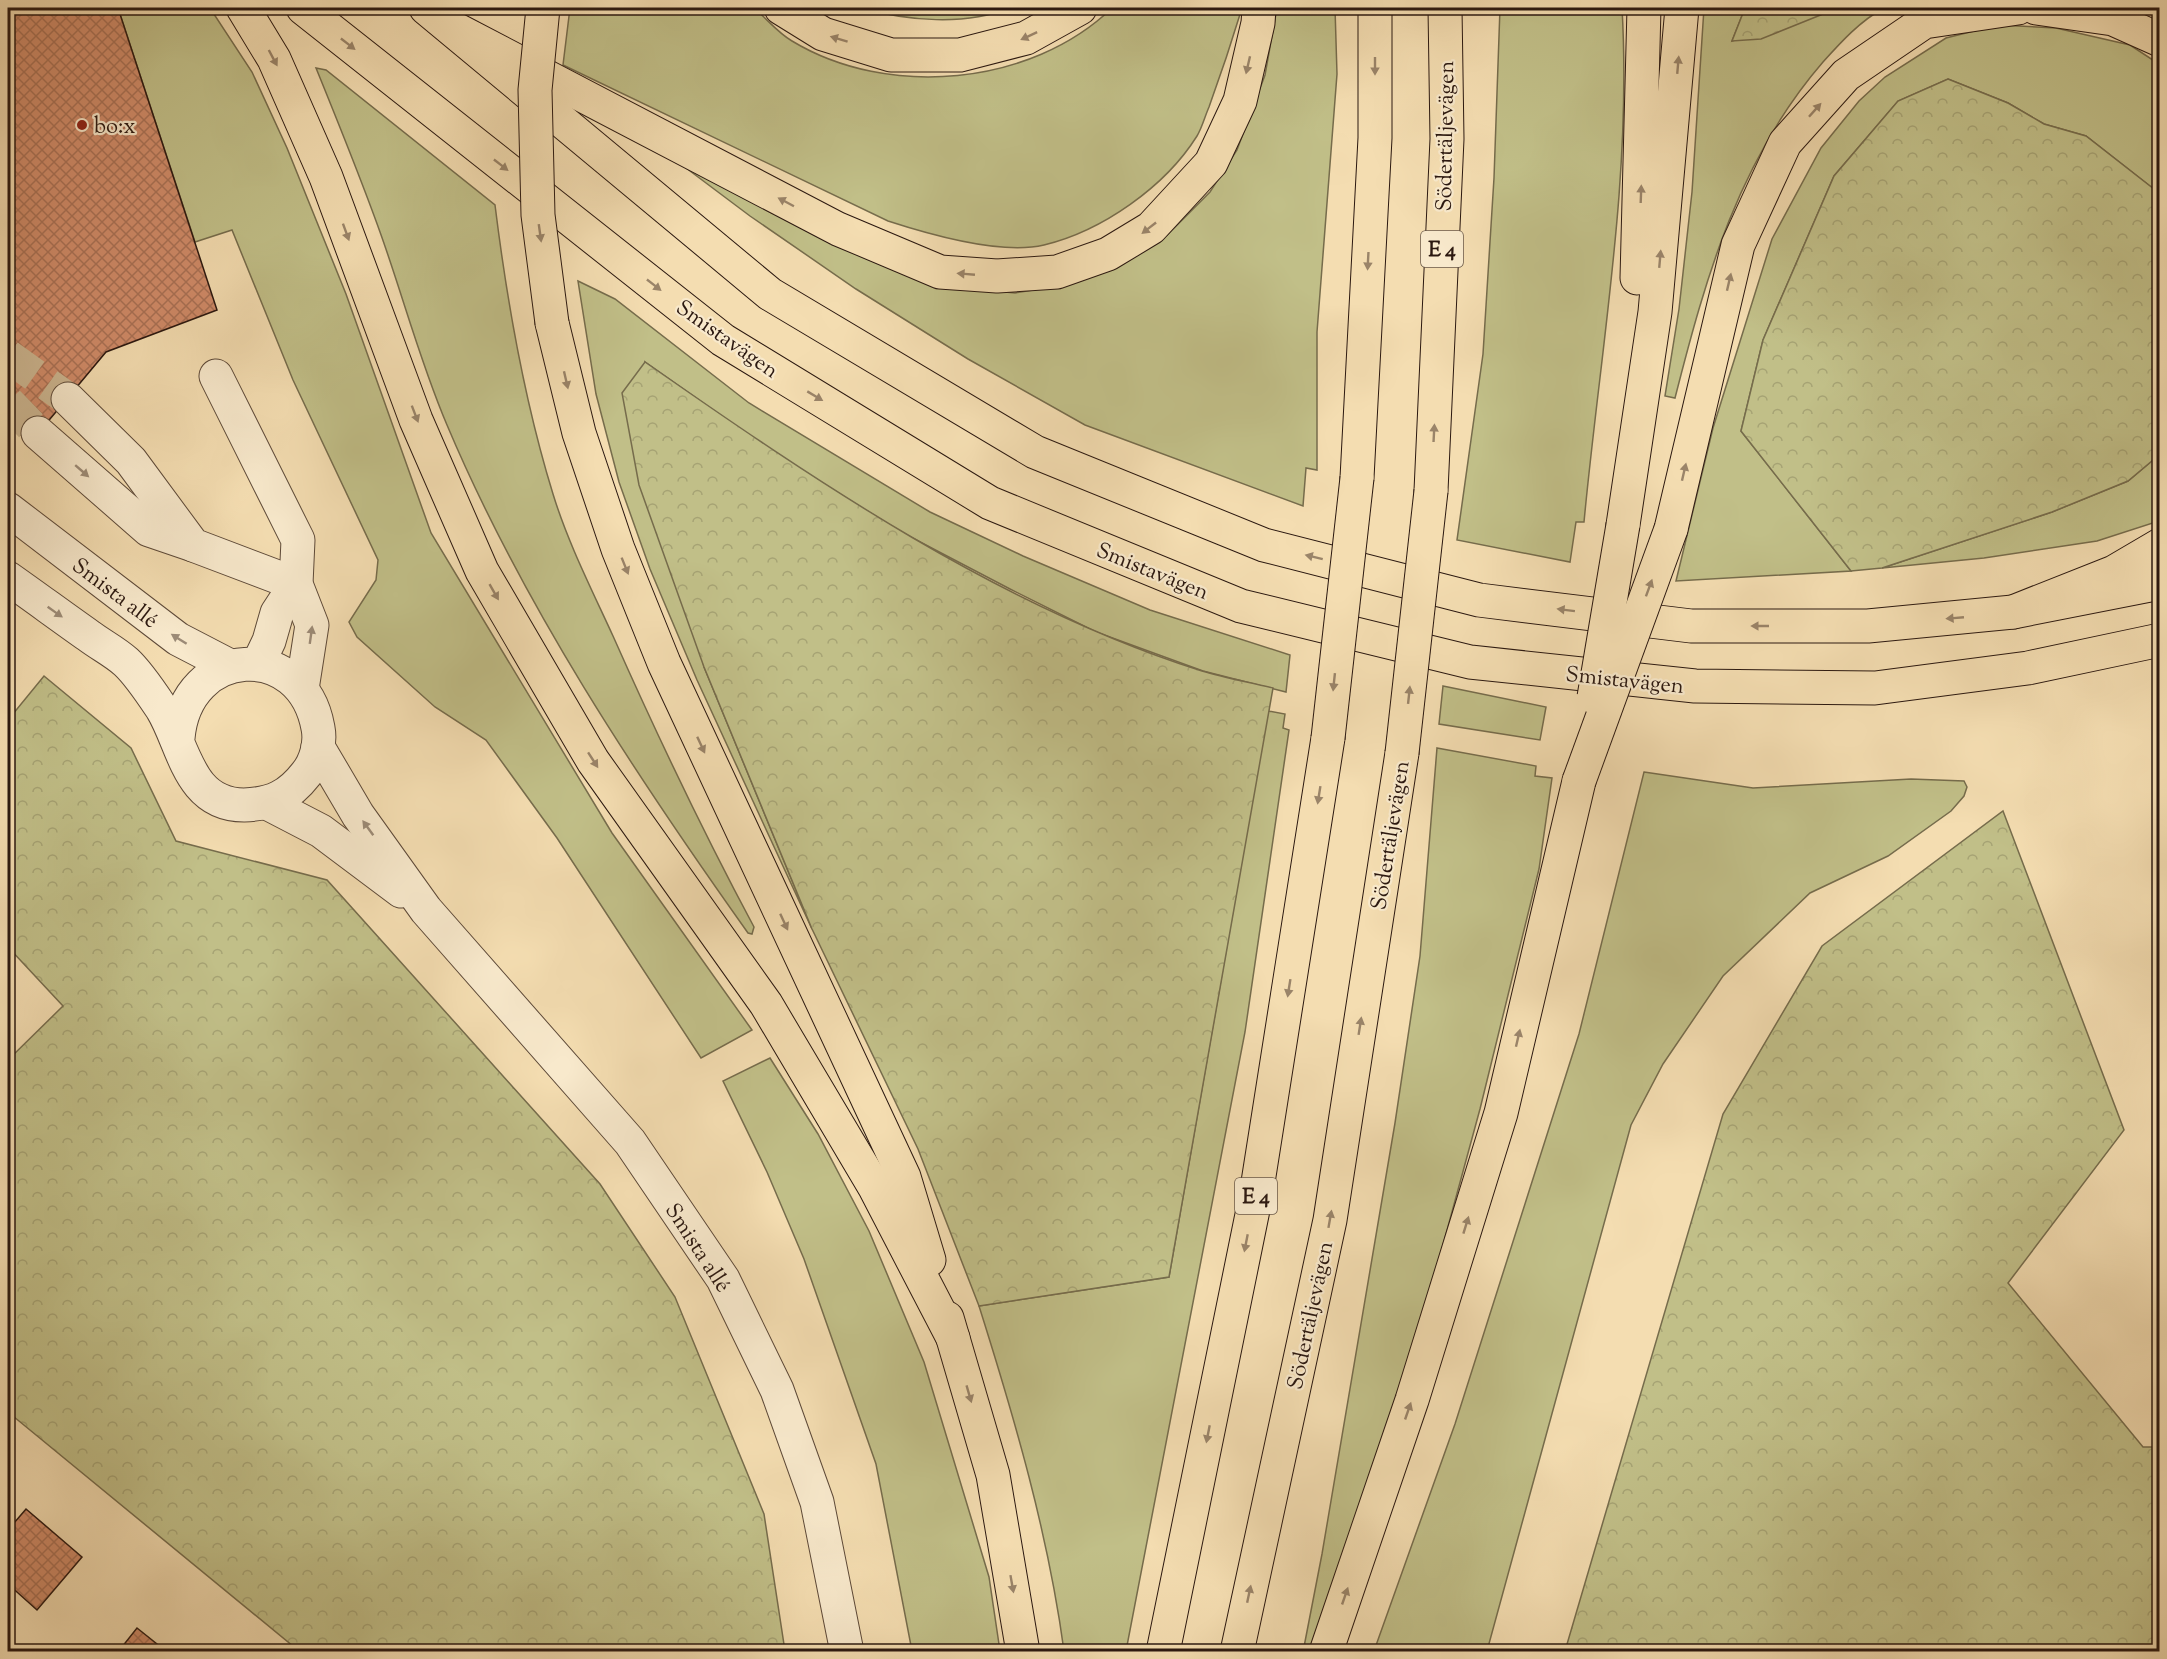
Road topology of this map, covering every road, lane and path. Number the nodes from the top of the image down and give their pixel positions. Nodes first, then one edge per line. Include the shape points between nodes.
1 (243, 8) edge
2 (303, 8) edge
3 (543, 8) edge
4 (781, 8) edge
5 (1080, 8) edge
6 (1259, 8) edge
7 (1375, 8) edge
8 (1445, 8) edge
9 (1644, 8) edge
10 (1682, 8) edge
11 (2018, 8) edge
12 (2036, 8) edge
13 (437, 16) edge
14 (2160, 40) edge
15 (216, 376) dead end
16 (68, 399) tunnel mouth
17 (38, 433) tunnel mouth
18 (8, 509) edge
19 (1623, 525) junction
20 (193, 545) junction
21 (2160, 545) edge
22 (8, 578) edge
23 (2160, 583) edge
24 (296, 584) junction
25 (2013, 612) junction
26 (2160, 640) edge
27 (244, 665) junction
28 (302, 689) junction
29 (178, 738) junction
30 (318, 747) junction
31 (1580, 781) junction
32 (269, 804) junction
33 (426, 910) junction
34 (953, 1338) junction
35 (848, 1652) edge
36 (1023, 1652) edge
37 (1163, 1652) edge
38 (1237, 1652) edge
39 (1326, 1652) edge

1 -> 34 main road via 274,59 326,177 417,420 482,571 593,762 766,1004 874,1186
2 -> 26 main road, Smistavägen via 723,340 990,502 1241,606 1470,662 1695,686 1875,688 2028,668
3 -> 34 main road, bridge via 535,90 538,215 552,323 579,433 618,549 669,674 904,1177
5 -> 4 main road via 1026,38 960,55 891,55 823,34
6 -> 13 main road via 1240,101 1211,163 1151,228 1108,254 1057,272 997,276 940,272 838,229
7 -> 37 main road, E 4, bridge via 1375,138 1357,478 1328,738 1256,1195
38 -> 8 main road, Södertäljevägen / E 4, bridge via 1330,1220 1402,753 1431,491 1447,139
19 -> 9 main road via 1639,250
19 -> 10 main road via 1655,312
31 -> 11 main road, bridge via 1671,529 1738,244 1785,143 1846,75 1924,22
12 - 14 main road via 2114,19
25 -> 13 main road via 1868,626 1691,626 1479,600 1264,544 1035,452 770,294
15 - 24 street via 298,540
16 - 20 street via 131,461
17 -> 20 street via 149,530
27 -> 18 street, Smista allé via 178,639
19 - 31 main road, bridge
20 - 24 street
21 - 25 main road via 2114,572
22 -> 29 street, Smista allé via 127,663
23 - 25 main road
24 - 27 street via 277,613 269,641
28 -> 24 street via 312,625
27 - 28 street, Smista allé via 282,672
27 - 29 street, Smista allé via 208,676 189,696 179,720
28 - 30 street, Smista allé via 315,709
29 - 32 street, Smista allé via 183,762 196,782 217,798 241,805
30 - 32 street, Smista allé via 310,770 293,790
33 -> 30 street, Smista allé via 358,815
39 -> 31 main road via 1412,1400 1501,1113
32 - 33 street, Smista allé via 321,831
33 - 35 street, Smista allé via 630,1142 723,1279 777,1390 817,1502
34 -> 36 main road via 993,1475

